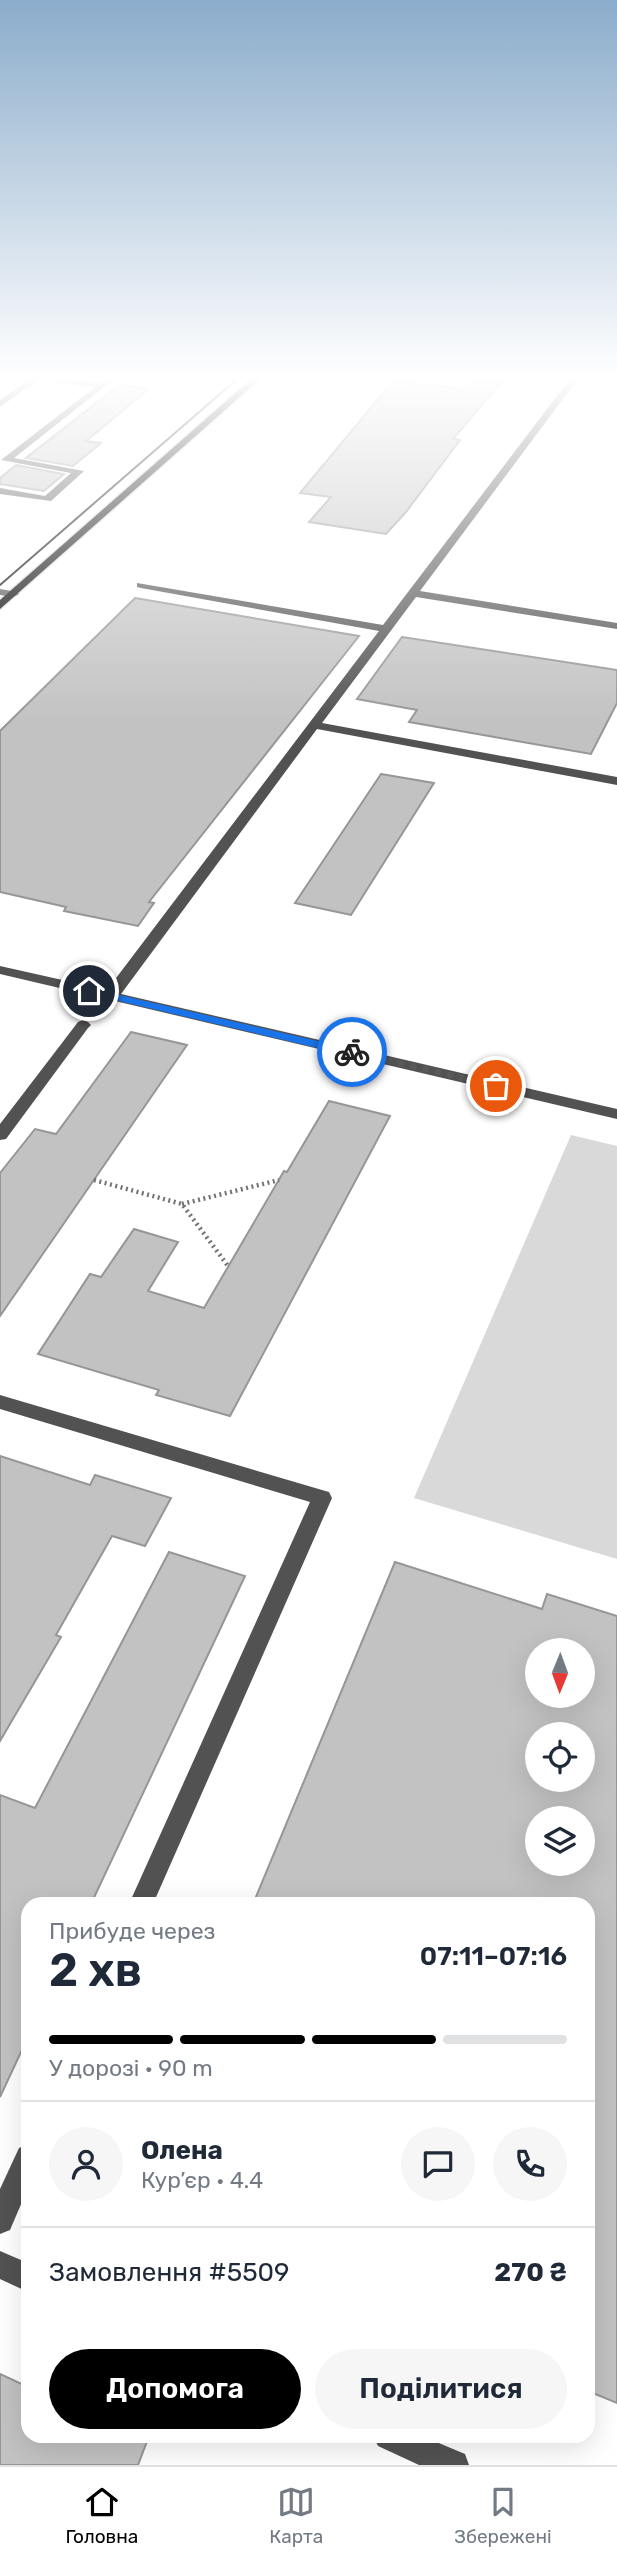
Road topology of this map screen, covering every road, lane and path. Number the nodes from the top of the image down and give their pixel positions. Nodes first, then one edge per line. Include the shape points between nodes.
1 (24, 495) edge
2 (52, 495) edge
3 (125, 495) edge
4 (487, 495) edge
5 (141, 586) dead end
6 (0, 592) edge
7 (413, 593) junction
8 (13, 594) junction
9 (0, 606) edge
10 (617, 626) edge
11 (386, 629) junction
12 (314, 725) junction
13 (617, 781) edge
14 (0, 970) edge
15 (111, 996) junction
16 (83, 1025) dead end
17 (617, 1114) edge
18 (0, 1135) edge
19 (94, 1180) dead end
20 (279, 1180) dead end
21 (182, 1204) junction
22 (228, 1266) dead end
23 (0, 1402) edge
24 (144, 1897) edge
25 (21, 2173) edge
26 (0, 2220) edge
27 (0, 2265) edge
28 (21, 2275) edge
29 (404, 2443) edge
30 (454, 2465) edge

1 - 2 lane via 47,499
3 - 8 main road
4 - 7 lane
5 - 11 lane
6 - 8 lane
7 - 10 lane
7 - 11 lane
8 - 9 main road
11 - 12 lane
12 - 13 lane
12 - 15 lane
14 - 15 lane
15 - 17 lane
16 - 18 lane
19 - 21 path
20 - 21 path
21 - 22 path
23 - 24 lane via 322,1498
25 - 26 lane
27 - 28 lane
29 - 30 lane

